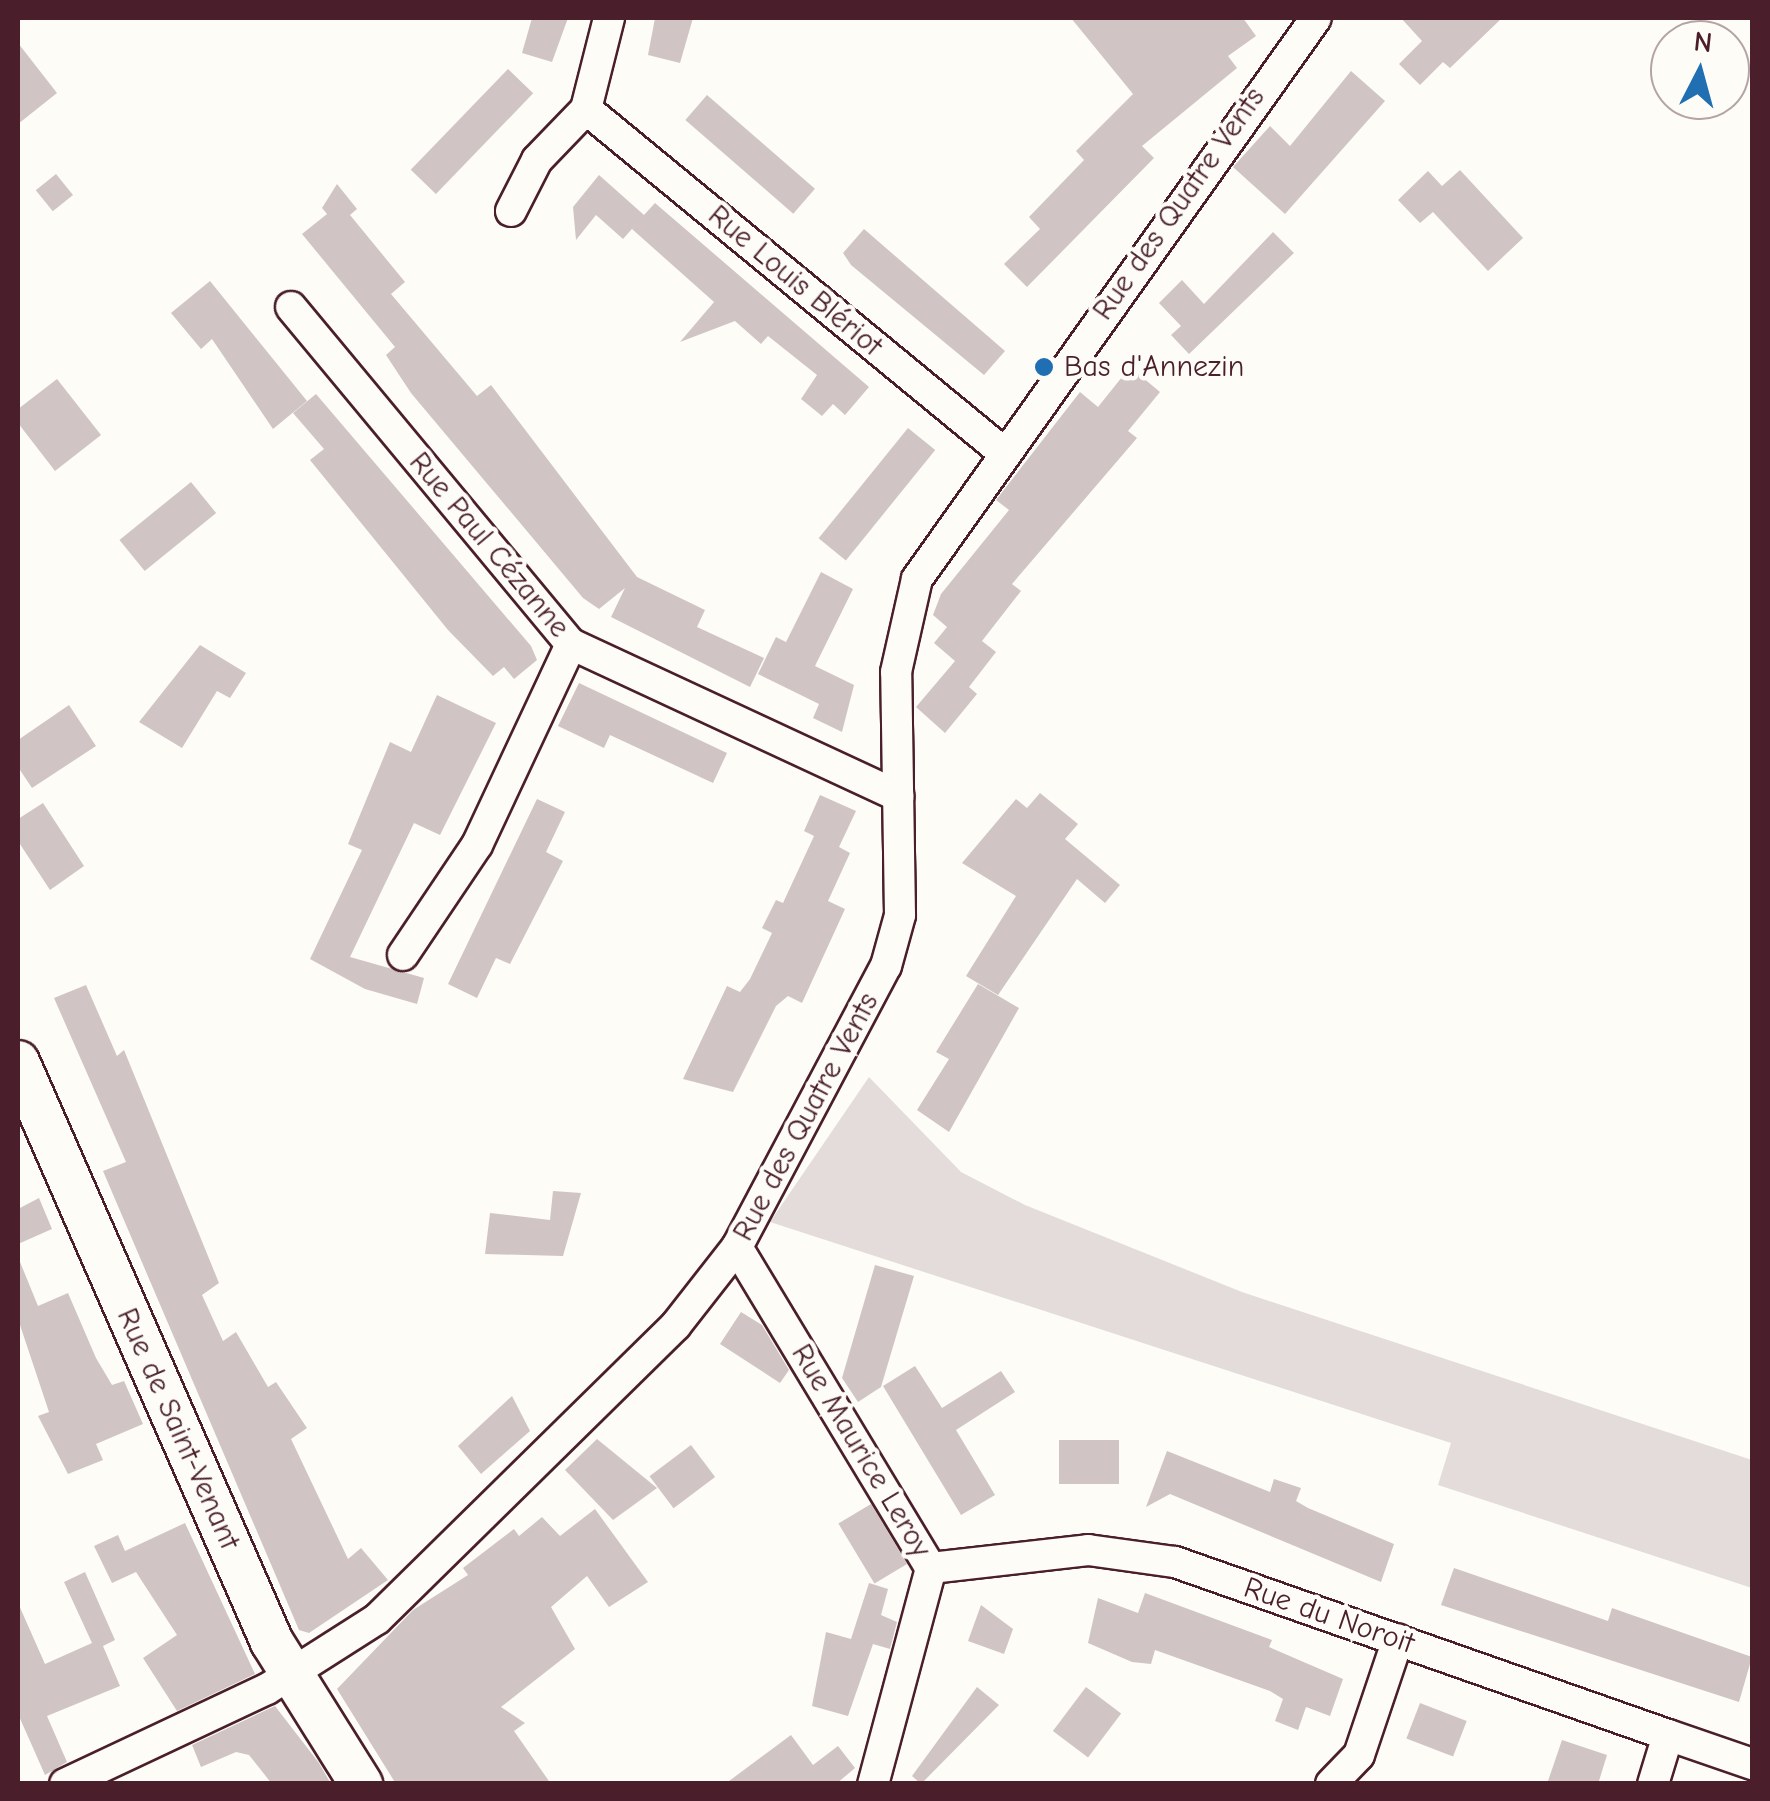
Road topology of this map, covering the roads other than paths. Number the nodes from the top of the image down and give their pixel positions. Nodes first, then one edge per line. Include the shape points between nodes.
1 (609, 18) edge
2 (1316, 18) edge
3 (586, 108) junction
4 (511, 211) dead end
5 (292, 307) dead end
6 (1004, 453) junction
7 (571, 644) junction
8 (898, 796) junction
9 (404, 955) dead end
10 (18, 1062) edge
11 (744, 1236) junction
12 (931, 1568) junction
13 (1398, 1640) junction
14 (288, 1676) junction
15 (1668, 1735) junction
16 (1752, 1764) edge
17 (65, 1784) edge
18 (361, 1784) edge
19 (874, 1784) edge
20 (1330, 1784) edge
21 (1653, 1784) edge

1 - 3 street
2 - 6 street, Rue des Quatre Vents
3 - 4 street via 537,160
3 - 6 street, Rue Louis Blériot
5 - 7 street, Rue Paul Cézanne
6 - 8 street, Rue des Quatre Vents via 917,579 896,672
7 - 8 street, Rue Paul Cézanne
7 - 9 street via 478,845
8 - 11 street, Rue des Quatre Vents via 900,914 886,966
10 - 14 main road, Rue de Saint-Venant
11 - 12 street, Rue Maurice Leroy
11 - 14 street, Rue des Quatre Vents via 676,1325 376,1619
12 - 13 street, Rue du Noroit via 1088,1550 1175,1562
12 - 19 street, Rue Maurice Leroy
13 - 15 street, Rue du Noroit
13 - 20 street via 1359,1755
14 - 17 street, Rue des Quatre Vents
14 - 18 main road, Rue de Saint-Venant
15 - 16 street, Rue du Noroit
15 - 21 street

